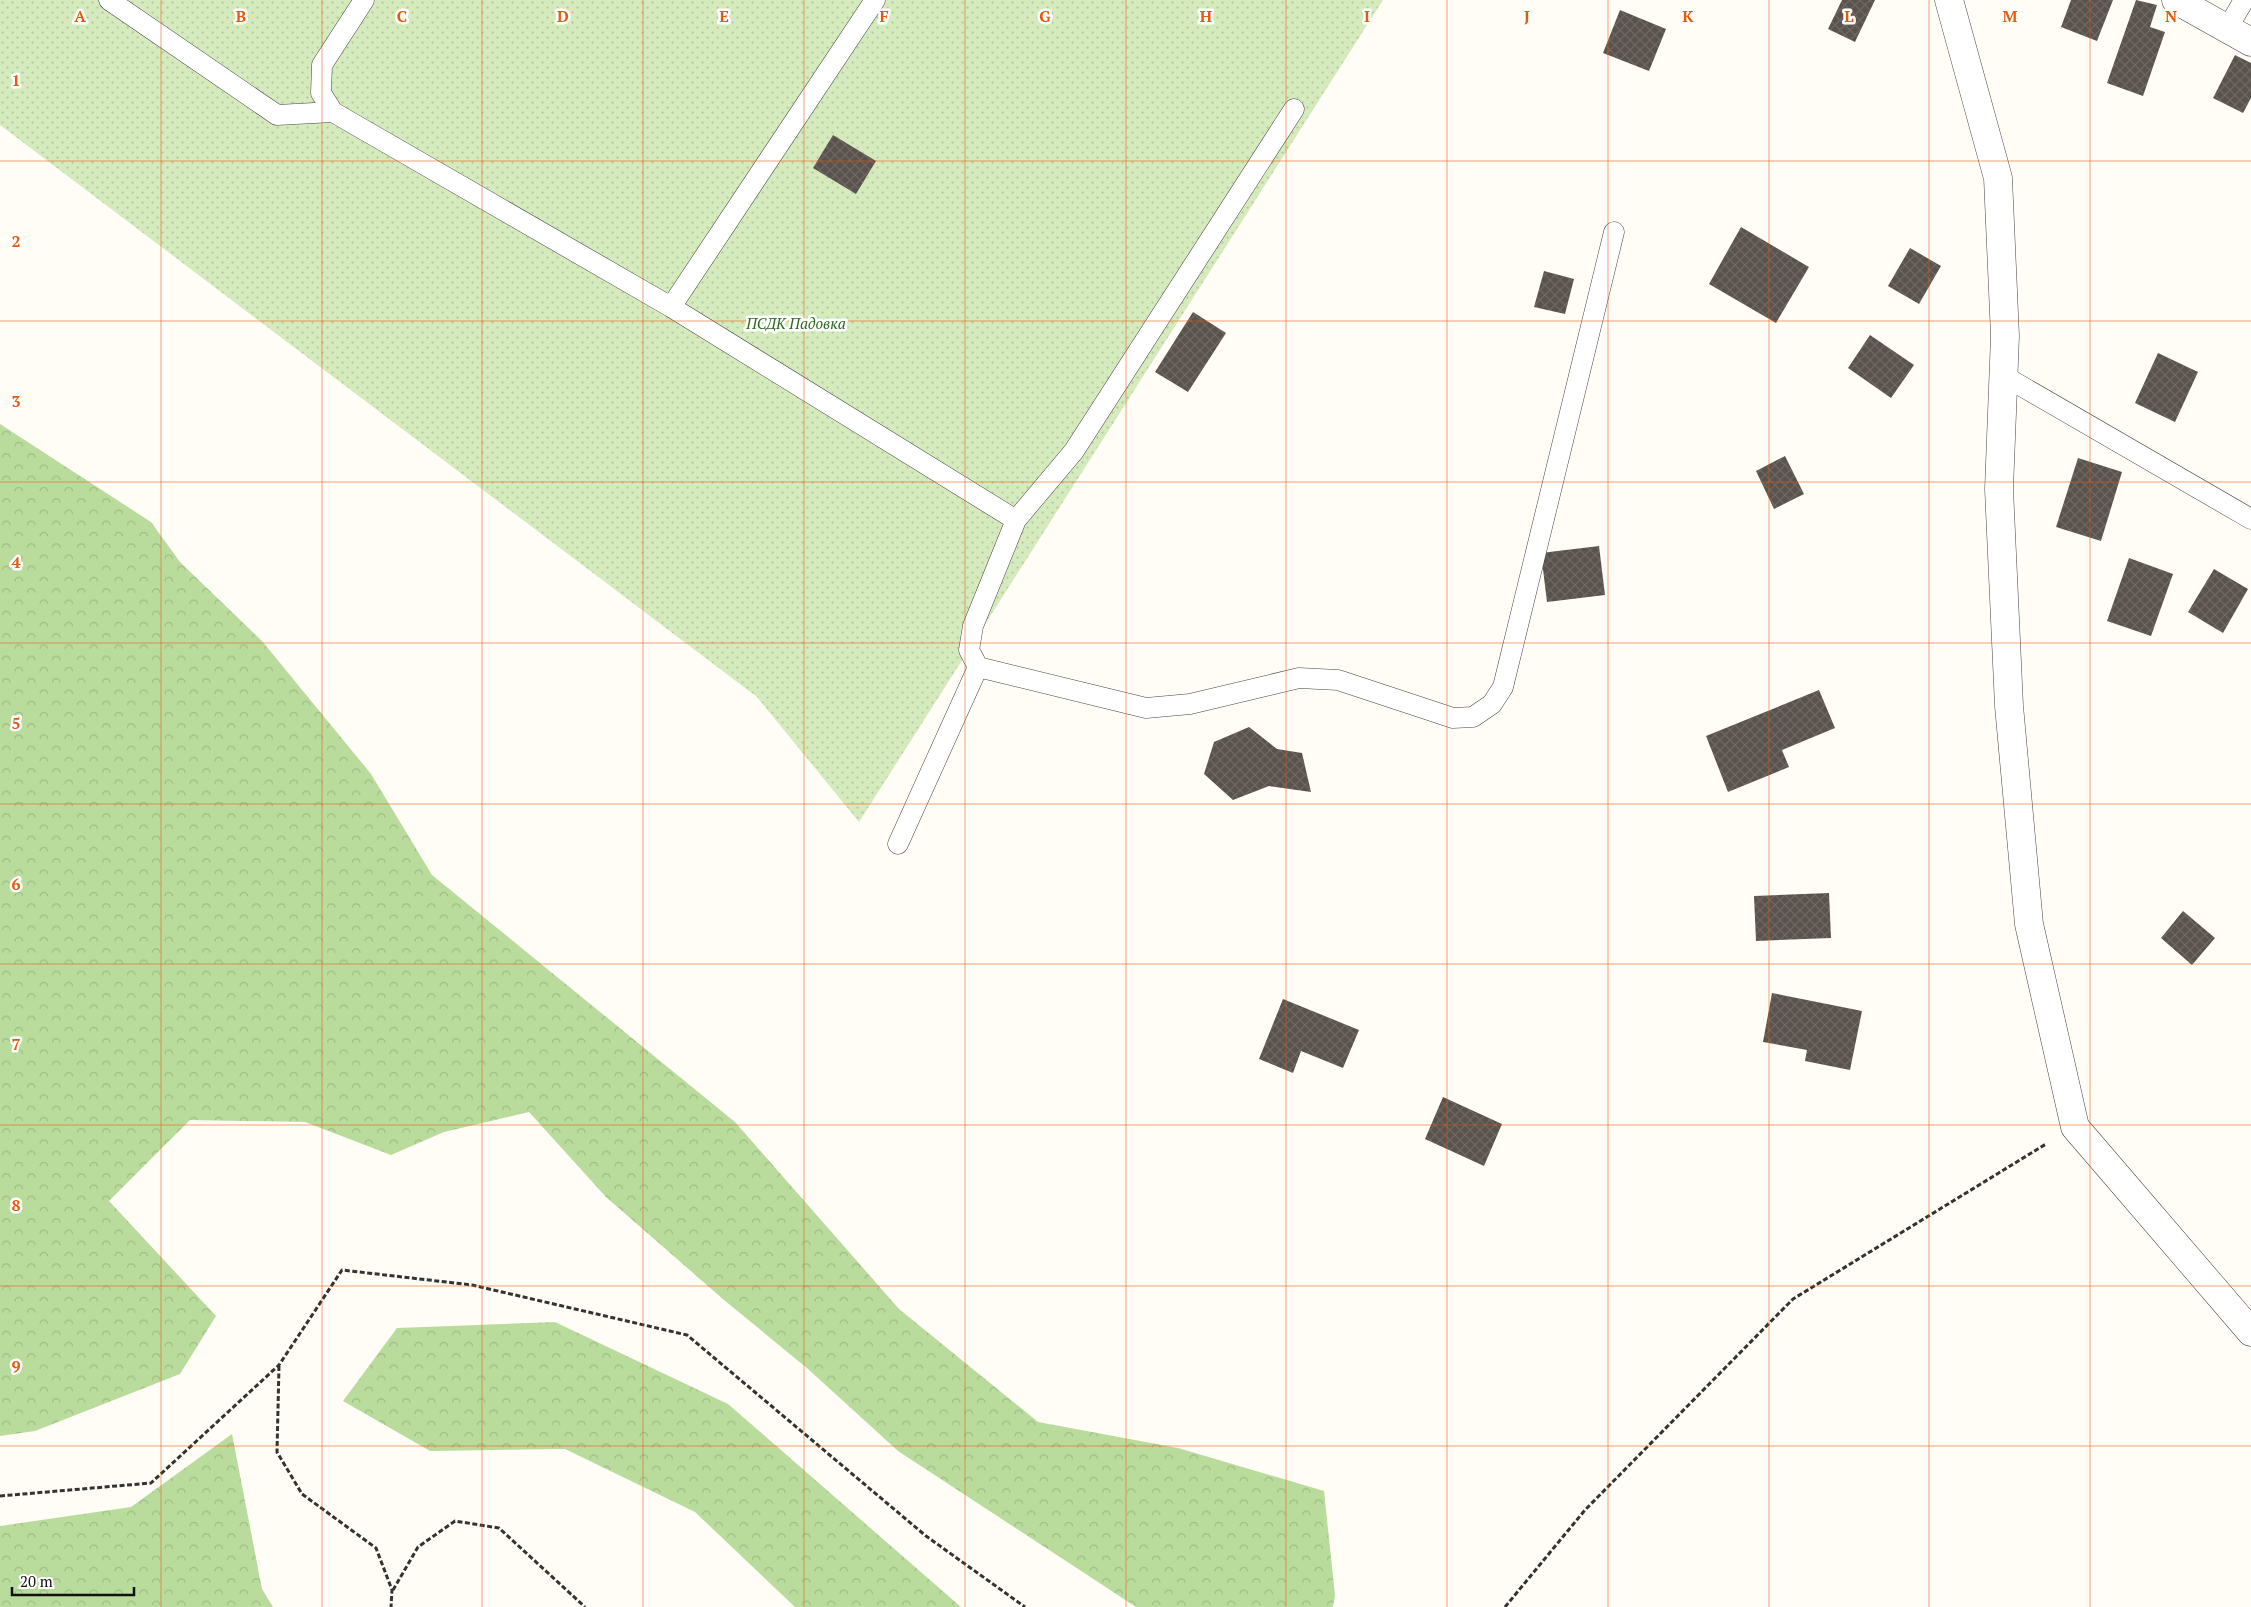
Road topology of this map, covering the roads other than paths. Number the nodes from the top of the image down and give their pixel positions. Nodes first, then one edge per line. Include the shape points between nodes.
1 (109, 0) edge
2 (364, 0) edge
3 (875, 0) edge
4 (1950, 0) edge
5 (2176, 0) edge
6 (2244, 0) edge
7 (2227, 29) junction
8 (2251, 42) edge
9 (1294, 109) dead end
10 (333, 112) junction
11 (1614, 232) dead end
12 (671, 307) junction
13 (2004, 376) junction
14 (2251, 519) edge
15 (1016, 520) junction
16 (978, 667) junction
17 (898, 844) dead end
18 (2251, 1332) edge

1 - 10 lane via 277,115
2 - 10 lane via 322,65 322,93
3 - 12 lane
4 - 13 street via 1998,178
5 - 7 street
6 - 7 lane
7 - 8 street
9 - 15 lane via 1074,451
10 - 12 lane
11 - 16 lane via 1503,687 1492,704 1473,717 1452,718 1338,680 1299,678 1190,704 1146,708
12 - 15 lane
13 - 14 lane
13 - 18 street via 1999,489 2010,716 2029,924 2075,1127
15 - 16 lane via 973,626 969,650
16 - 17 lane

